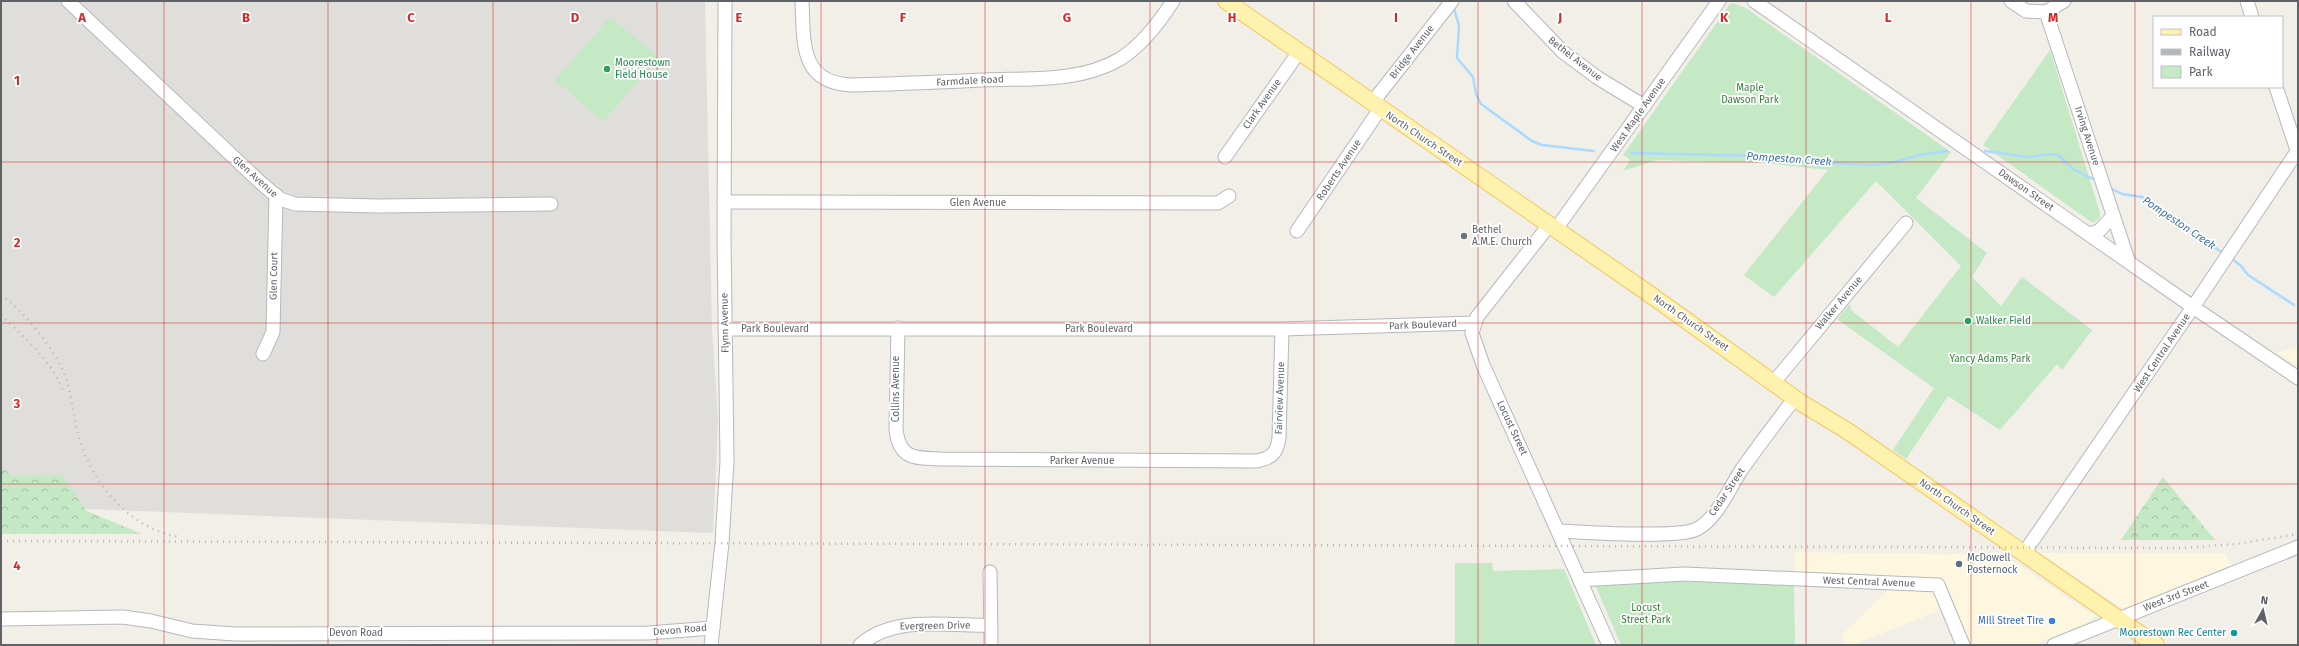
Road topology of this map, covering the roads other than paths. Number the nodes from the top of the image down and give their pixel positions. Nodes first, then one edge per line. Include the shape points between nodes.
1 (68, 1) edge
2 (725, 1) edge
3 (802, 1) edge
4 (1173, 1) edge
5 (1226, 1) edge
6 (1452, 1) edge
7 (1515, 1) edge
8 (1719, 1) edge
9 (1754, 1) edge
10 (2011, 1) edge
11 (2064, 1) edge
12 (2247, 1) edge
13 (2046, 12) junction
14 (2252, 16) edge
15 (1299, 52) junction
16 (2276, 88) edge
17 (1376, 106) junction
18 (1644, 106) junction
19 (2298, 151) edge
20 (1226, 157) dead end
21 (276, 195) junction
22 (1229, 196) dead end
23 (724, 202) junction
24 (551, 204) dead end
25 (2113, 216) junction
26 (1906, 223) dead end
27 (1553, 226) junction
28 (1297, 232) dead end
29 (2089, 234) junction
30 (2128, 260) junction
31 (2193, 308) junction
32 (1474, 323) junction
33 (898, 328) junction
34 (725, 329) junction
35 (1282, 329) junction
36 (263, 354) dead end
37 (2298, 378) edge
38 (1774, 382) junction
39 (1795, 398) junction
40 (903, 449) joint
41 (1264, 459) joint
42 (1558, 532) junction
43 (2298, 547) edge
44 (2024, 554) junction
45 (990, 572) dead end
46 (1580, 580) junction
47 (1, 618) edge
48 (2118, 618) junction
49 (991, 625) junction
50 (713, 628) junction
51 (282, 639) edge
52 (710, 645) edge
53 (860, 645) edge
54 (991, 645) edge
55 (1609, 645) edge
56 (1963, 645) edge
57 (2054, 645) edge
58 (2156, 645) edge

1 - 21 street, Glen Avenue
2 - 23 street, Flynn Avenue
3 - 4 street, Farmdale Road via 806,51 812,69 829,82 852,85 1044,78 1092,71 1120,59 1137,46
5 - 15 main road, North Church Street
6 - 17 street, Bridge Avenue
7 - 18 street, Bethel Avenue via 1563,52 1598,78
8 - 18 street, West Maple Avenue
9 - 29 street, Dawson Street
10 - 13 street via 2026,11
11 - 13 street
12 - 14 street
13 - 25 street, Irving Avenue
15 - 17 main road, North Church Street
15 - 20 street, Clark Avenue
16 - 19 street
17 - 27 main road, North Church Street
17 - 28 street, Roberts Avenue
18 - 27 street, West Maple Avenue
19 - 31 street, West Central Avenue
21 - 24 street, Glen Avenue via 287,202 304,204
21 - 36 street, Glen Court via 273,332
22 - 23 street, Glen Avenue via 1218,203
23 - 34 street, Flynn Avenue
25 - 29 street via 2099,231
25 - 30 street, Irving Avenue
26 - 38 street, Walker Avenue
27 - 32 street
27 - 38 main road, North Church Street
29 - 30 street, Dawson Street
30 - 31 street, Dawson Street
31 - 37 street, Dawson Street
31 - 44 street, West Central Avenue
32 - 35 street, Park Boulevard
32 - 42 street, Locust Street via 1472,333 1476,348
33 - 34 street, Park Boulevard
33 - 35 street, Park Boulevard
33 - 40 street, Collins Avenue via 896,429 899,445
34 - 50 street, Flynn Avenue via 726,481
35 - 41 street, Fairview Avenue via 1278,446 1275,453
38 - 39 main road, North Church Street
39 - 42 street, Cedar Street via 1748,460 1723,500 1704,524 1696,529 1685,532 1628,534
39 - 44 main road, North Church Street
40 - 41 street, Parker Avenue via 913,457 941,459
42 - 46 street, Locust Street
43 - 48 street, West 3rd Street
44 - 48 main road, North Church Street
45 - 49 street
46 - 55 street, Locust Street
46 - 56 street, West Central Avenue via 1684,574 1938,585
47 - 51 street, Devon Road via 123,617 206,633
48 - 57 street, West 3rd Street
48 - 58 main road, North Church Street
49 - 53 street, Evergreen Drive via 897,626 877,633
49 - 54 street
50 - 51 street, Devon Road via 648,633
50 - 52 street, Flynn Avenue

